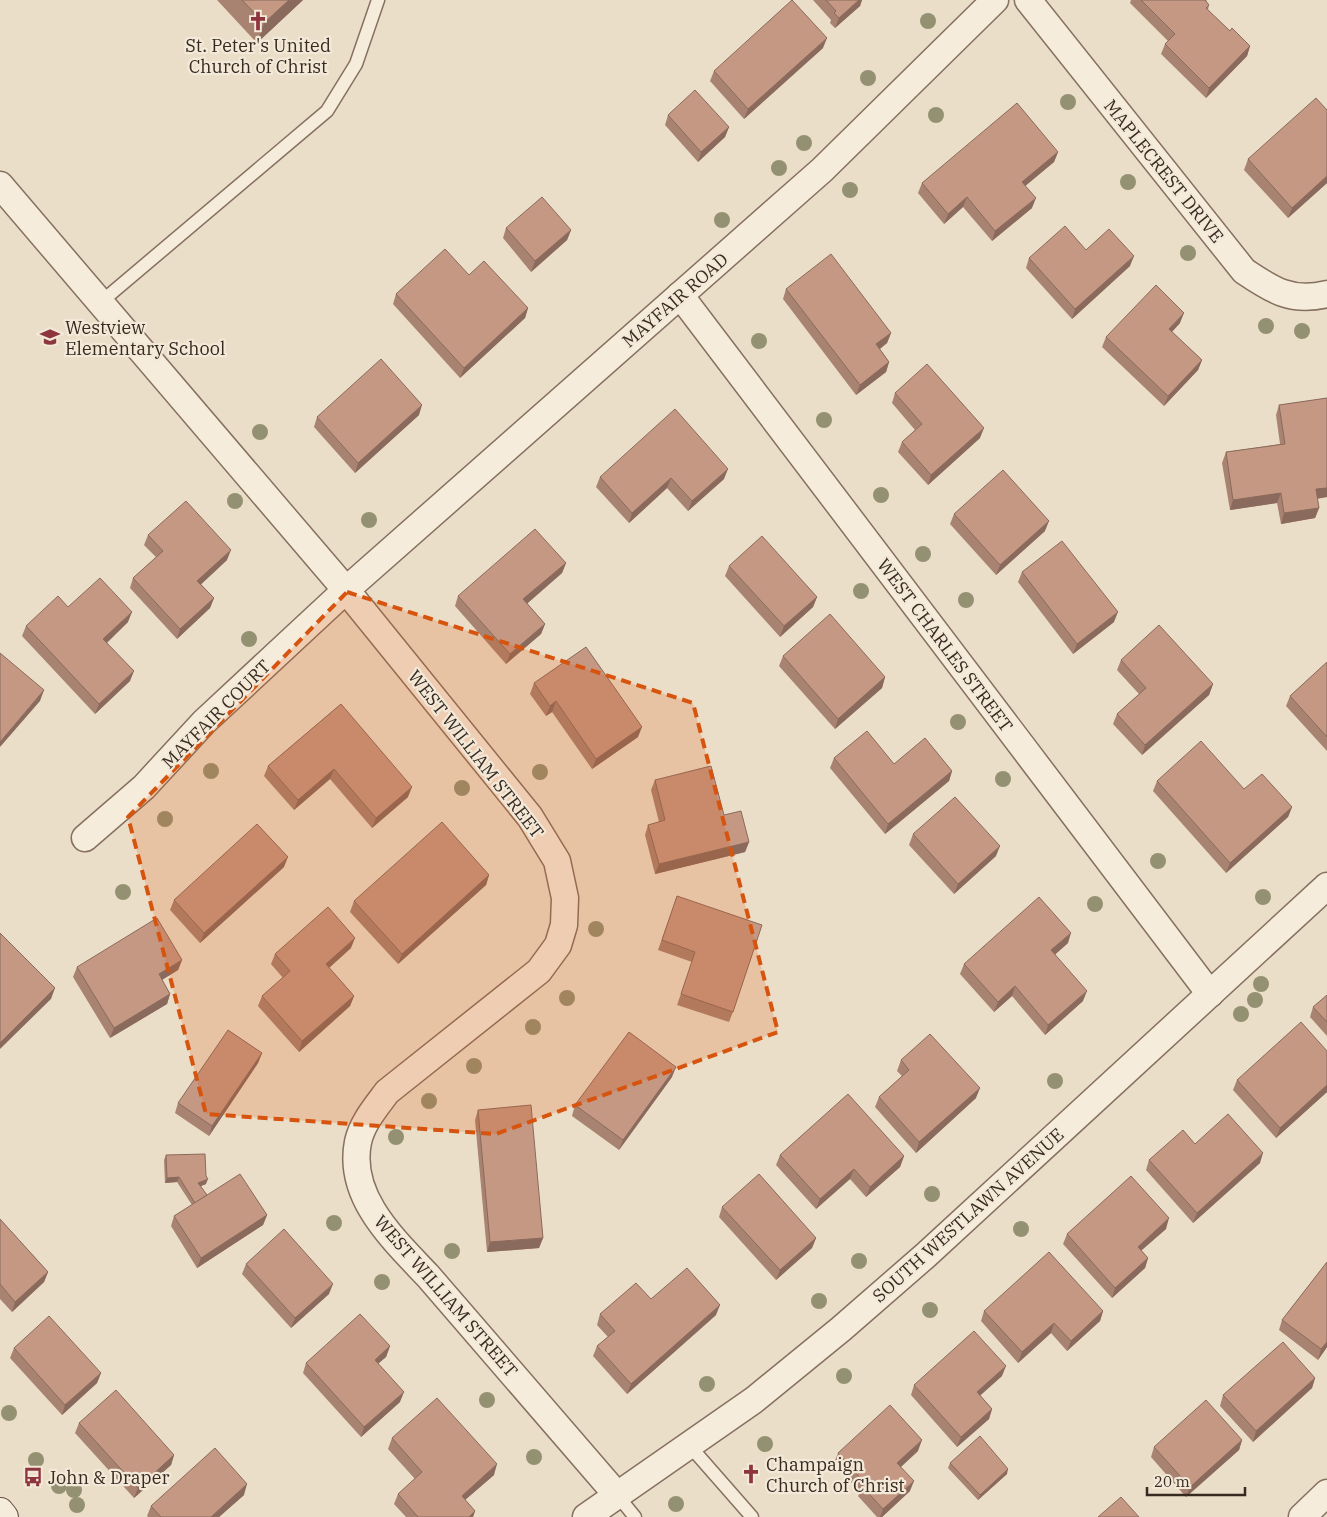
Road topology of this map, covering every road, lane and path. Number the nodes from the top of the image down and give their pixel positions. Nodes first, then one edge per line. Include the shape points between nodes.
1 (378, 0) edge
2 (995, 0) edge
3 (1028, 0) edge
4 (0, 185) edge
5 (1327, 294) edge
6 (680, 295) junction
7 (101, 302) junction
8 (346, 590) junction
9 (85, 838) dead end
10 (1327, 886) edge
11 (1210, 994) junction
12 (689, 1445) junction
13 (1327, 1493) edge
14 (618, 1495) junction
15 (0, 1512) edge
16 (4, 1517) edge
17 (586, 1517) edge
18 (635, 1517) edge
19 (752, 1517) edge
20 (1302, 1517) edge

1 - 7 lane via 356,64 327,111
2 - 6 street, MAYFAIR ROAD via 822,170
3 - 5 street, MAPLECREST DRIVE via 1244,271 1269,289 1293,296
4 - 7 street, WEST WILLIAM STREET
6 - 8 street, MAYFAIR ROAD
6 - 11 street, WEST CHARLES STREET
7 - 8 street, WEST WILLIAM STREET
8 - 9 street, MAYFAIR COURT via 204,722 144,787
8 - 14 street, WEST WILLIAM STREET via 530,817 557,861 565,898 564,925 558,945 539,971 387,1092 368,1117 358,1140 356,1166 362,1191 400,1247
10 - 11 street, SOUTH WESTLAWN AVENUE
11 - 12 street, SOUTH WESTLAWN AVENUE via 841,1329 754,1400
12 - 14 street, SOUTH WESTLAWN AVENUE
12 - 19 lane
13 - 20 street
14 - 17 street, SOUTH WESTLAWN AVENUE
14 - 18 lane
15 - 16 street

